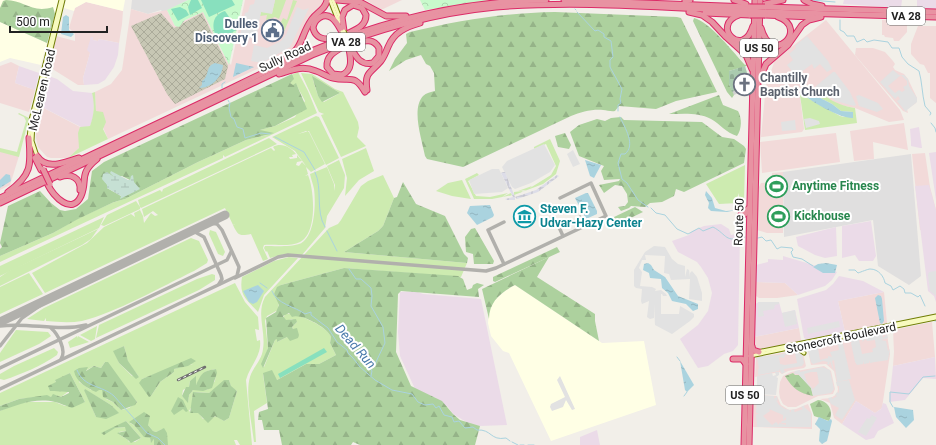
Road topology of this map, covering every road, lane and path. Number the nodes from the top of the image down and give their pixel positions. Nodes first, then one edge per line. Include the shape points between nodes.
1 (62, 0) edge
2 (330, 0) edge
3 (337, 0) edge
4 (546, 0) edge
5 (564, 0) edge
6 (734, 0) edge
7 (760, 0) edge
8 (783, 0) edge
9 (804, 0) edge
10 (688, 1) edge
11 (631, 5) junction
12 (470, 6) junction
13 (827, 6) junction
14 (489, 8) junction
15 (757, 10) edge
16 (892, 10) junction
17 (689, 12) junction
18 (936, 12) edge
19 (742, 15) junction
20 (876, 15) junction
21 (407, 16) junction
22 (822, 17) junction
23 (936, 17) edge
24 (419, 23) junction
25 (342, 30) junction
26 (336, 38) junction
27 (729, 40) junction
28 (349, 46) junction
29 (754, 50) junction
30 (277, 64) junction
31 (279, 74) junction
32 (753, 81) junction
33 (216, 96) junction
34 (211, 103) junction
35 (757, 105) junction
36 (29, 138) junction
37 (756, 140) junction
38 (113, 145) junction
39 (108, 152) junction
40 (37, 156) junction
41 (42, 170) junction
42 (49, 183) junction
43 (0, 198) edge
44 (0, 203) edge
45 (749, 206) junction
46 (741, 215) dead end
47 (936, 317) edge
48 (751, 345) junction
49 (796, 347) junction
50 (758, 352) junction
51 (804, 353) dead end
52 (748, 355) junction
53 (733, 359) dead end
54 (746, 364) junction
55 (744, 445) edge
56 (749, 445) edge

1 - 36 main road, McLearen Road via 31,120
1 - 40 main road, McLearen Road via 33,124 32,141
2 - 25 main road
2 - 30 highway via 310,22 297,49
3 - 21 highway via 362,3 386,16
4 - 12 highway, Sully Road / VA 28
5 - 11 highway, Sully Road / VA 28
6 - 15 highway
7 - 15 highway, Route 50 / US 50
8 - 15 highway
9 - 13 highway
10 - 11 highway via 660,0
10 - 15 highway
11 - 14 highway, Sully Road / VA 28 via 554,4
11 - 15 highway, Sully Road / VA 28
11 - 17 highway
12 - 21 highway via 442,8
12 - 33 highway, Sully Road / VA 28 via 408,18 350,36
13 - 15 highway
13 - 16 highway
14 - 24 highway
14 - 34 highway, Sully Road / VA 28 via 426,18 364,36 312,55
15 - 15 highway via 782,18 790,26 790,36 783,44 774,45 766,40
15 - 16 highway, Sully Road / VA 28
15 - 19 highway
15 - 19 highway via 750,35 744,40 736,40 729,34 728,25 733,18
15 - 20 highway, Sully Road / VA 28
15 - 22 highway
15 - 29 highway, Route 50 / US 50
15 - 35 highway, Route 50 / US 50
16 - 18 highway, Sully Road / VA 28
17 - 19 highway
17 - 27 highway via 708,18
20 - 22 highway
20 - 23 highway, Sully Road / VA 28
21 - 25 highway
22 - 35 highway via 803,24 788,45 766,64 760,79
24 - 28 highway
24 - 31 highway via 404,28 394,37 382,60 367,75 366,91 354,80 332,78 309,69 294,68
25 - 25 highway via 345,10 353,5 362,8 366,16 364,23 357,29
25 - 26 highway
25 - 26 highway via 333,19 326,16 318,18 314,24 314,31 319,37 327,40
25 - 28 main road, bridge
26 - 30 highway
27 - 29 highway via 738,46
27 - 32 highway via 749,59
28 - 28 highway via 365,40 374,42 379,55 374,63 365,64
28 - 28 highway via 351,63 348,70 342,75 333,74 327,67 328,58 335,51
28 - 31 highway
29 - 32 highway, Route 50 / US 50
29 - 37 highway via 756,56 753,135
30 - 33 highway
31 - 34 highway
32 - 45 highway, Route 50 / US 50
33 - 38 highway, Sully Road / VA 28
34 - 39 highway, Sully Road / VA 28
35 - 37 highway, Route 50 / US 50
36 - 41 highway
36 - 43 highway via 31,162 28,174
37 - 48 highway, Route 50 / US 50
38 - 40 highway via 54,165 44,163
38 - 43 highway, Sully Road / VA 28
39 - 42 highway, Sully Road / VA 28
39 - 42 highway via 86,171 81,195 76,201 69,204 61,202 54,196
40 - 41 highway
41 - 42 highway, bridge
42 - 42 highway via 64,175 71,176 78,180 80,192 75,199 64,201 55,194
42 - 44 highway, Sully Road / VA 28
45 - 46 highway via 747,213
45 - 52 highway, Route 50 / US 50
47 - 49 main road, Stonecroft Boulevard
47 - 50 main road, Stonecroft Boulevard
48 - 50 highway
48 - 52 highway, Route 50 / US 50
49 - 51 main road
49 - 52 main road, Stonecroft Boulevard
50 - 52 main road, Stonecroft Boulevard
52 - 54 highway, Route 50 / US 50
52 - 56 highway, Route 50 / US 50
53 - 54 highway via 742,359
54 - 55 highway, Route 50 / US 50

